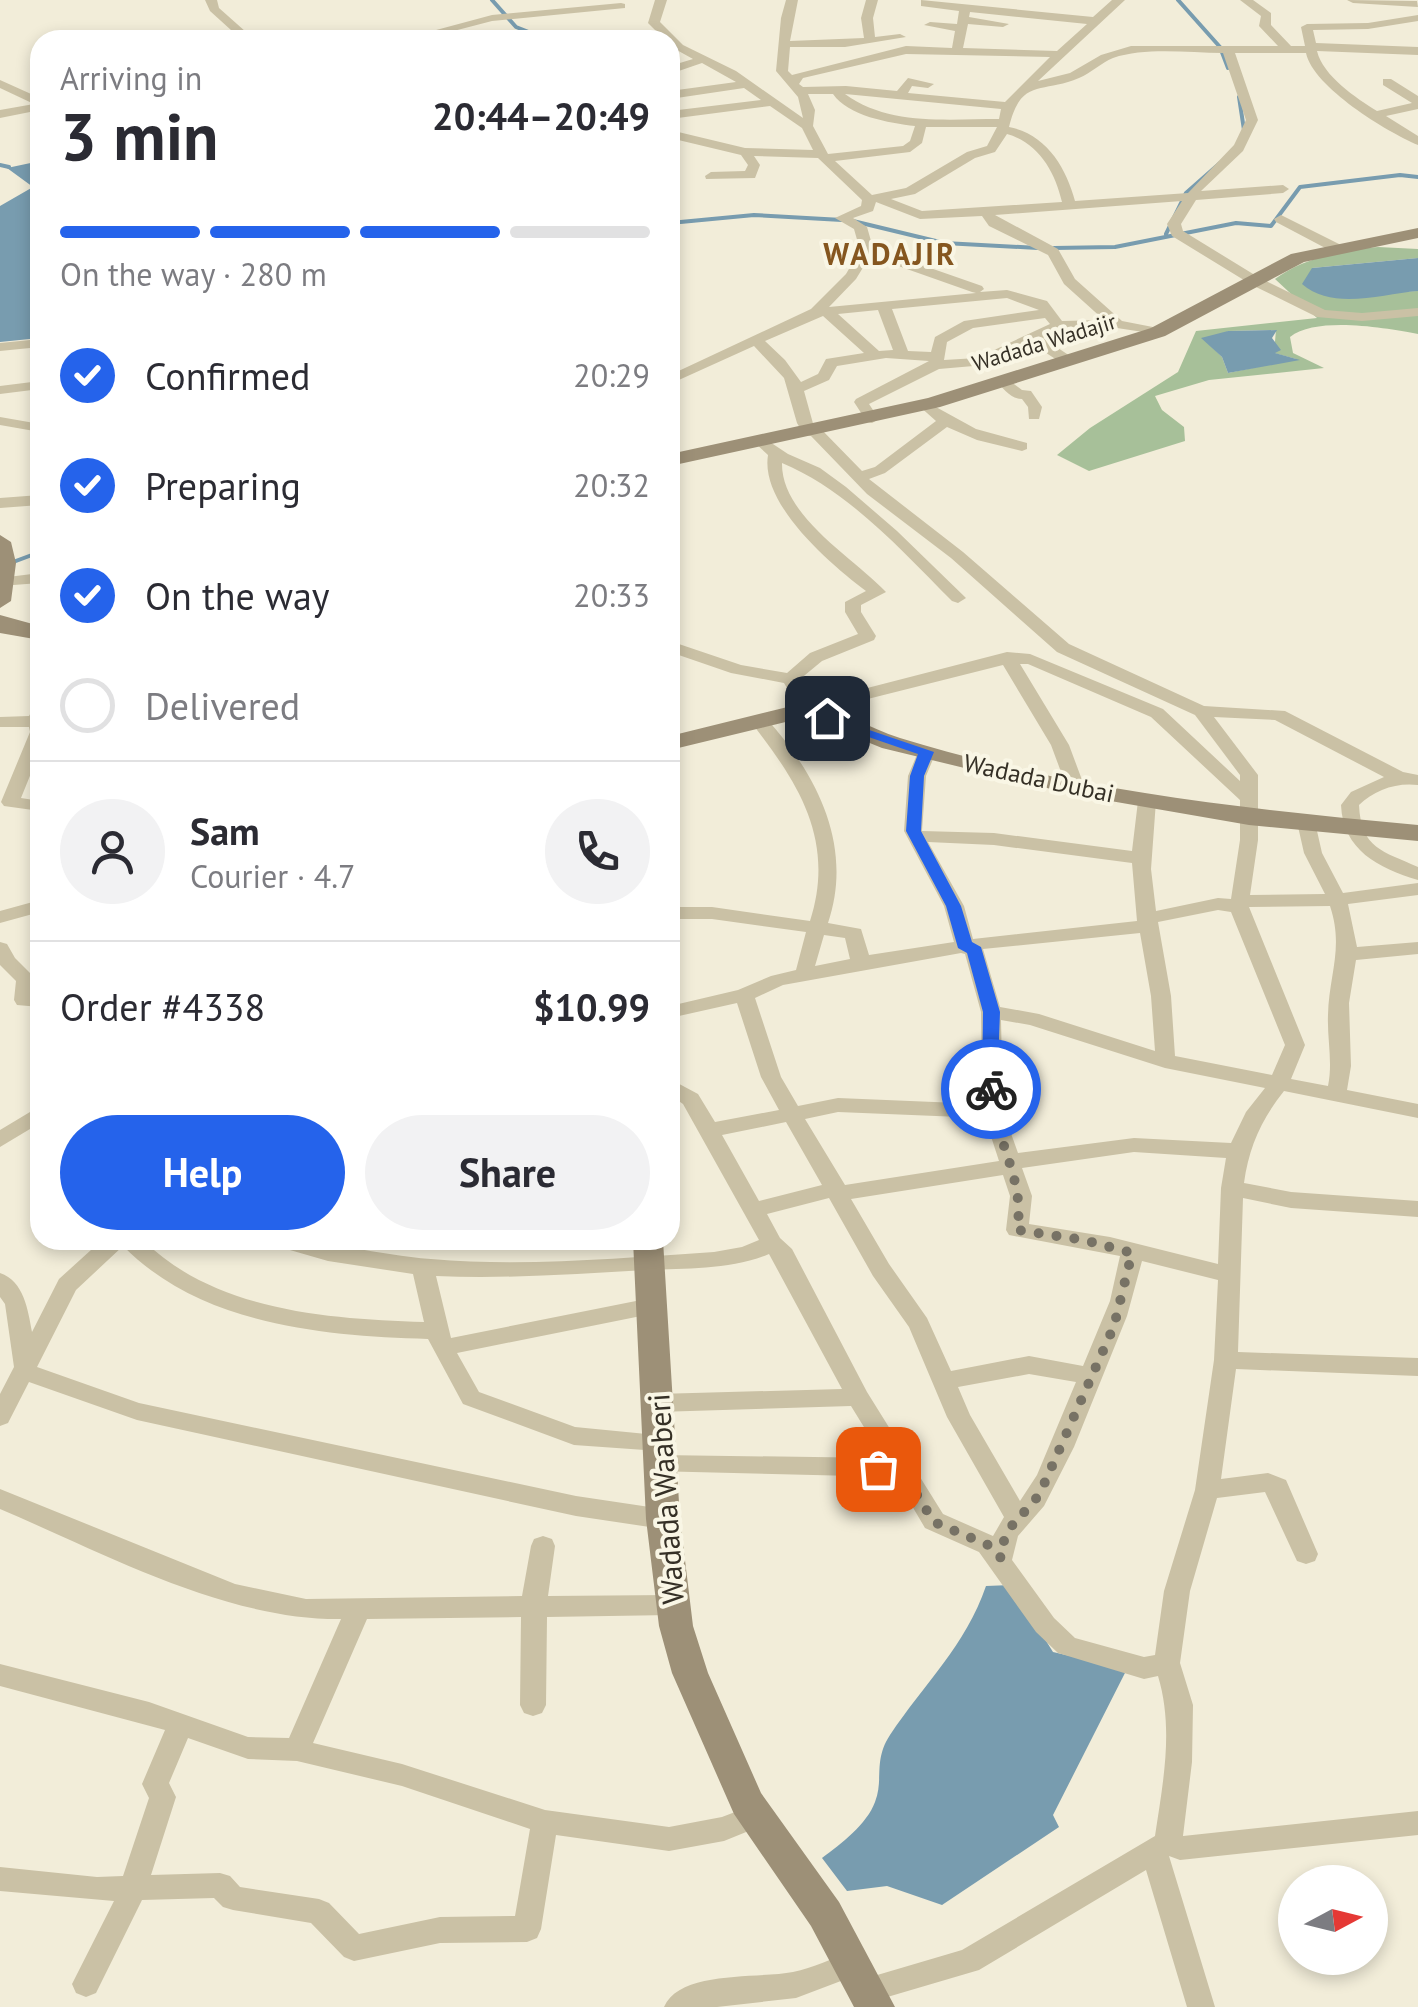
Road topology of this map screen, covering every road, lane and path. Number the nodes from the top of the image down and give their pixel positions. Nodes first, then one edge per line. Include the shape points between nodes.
1 (212, 0) edge
2 (661, 0) edge
3 (792, 0) edge
4 (872, 0) edge
5 (927, 0) edge
6 (1118, 0) edge
7 (1246, 0) edge
8 (1353, 0) edge
9 (617, 3) edge
10 (966, 6) junction
11 (1417, 10) edge
12 (1095, 21) junction
13 (961, 24) junction
14 (1002, 24) dead end
15 (930, 25) dead end
16 (656, 27) junction
17 (238, 30) edge
18 (444, 30) edge
19 (659, 30) edge
20 (900, 37) dead end
21 (870, 40) junction
22 (786, 44) junction
23 (1227, 47) junction
24 (1313, 47) junction
25 (680, 48) edge
26 (1287, 48) junction
27 (958, 51) junction
28 (1418, 51) edge
29 (1056, 55) junction
30 (703, 59) junction
31 (1096, 61) junction
32 (680, 67) edge
33 (1387, 82) dead end
34 (0, 84) edge
35 (747, 84) junction
36 (928, 84) dead end
37 (797, 88) junction
38 (1022, 89) junction
39 (1412, 89) edge
40 (838, 90) junction
41 (680, 94) edge
42 (900, 96) junction
43 (30, 99) edge
44 (770, 102) junction
45 (1418, 103) edge
46 (30, 106) edge
47 (1008, 106) junction
48 (680, 111) edge
49 (0, 114) edge
50 (1376, 115) junction
51 (807, 126) junction
52 (1002, 126) junction
53 (920, 127) junction
54 (680, 136) edge
55 (1418, 141) edge
56 (745, 152) junction
57 (824, 156) junction
58 (710, 176) dead end
59 (1283, 189) dead end
60 (1192, 194) junction
61 (873, 199) junction
62 (1069, 205) junction
63 (986, 212) junction
64 (1282, 219) dead end
65 (1418, 233) edge
66 (1336, 248) junction
67 (867, 250) junction
68 (1257, 282) junction
69 (984, 293) junction
70 (883, 305) junction
71 (822, 312) junction
72 (1418, 312) edge
73 (1054, 319) junction
74 (1118, 324) junction
75 (1158, 332) junction
76 (1032, 337) junction
77 (753, 339) junction
78 (30, 344) edge
79 (0, 347) edge
80 (902, 354) junction
81 (876, 356) junction
82 (985, 359) junction
83 (936, 361) junction
84 (1068, 361) junction
85 (680, 375) edge
86 (1007, 379) junction
87 (30, 386) edge
88 (797, 388) junction
89 (0, 390) edge
90 (925, 406) junction
91 (1034, 416) dead end
92 (872, 419) junction
93 (0, 421) edge
94 (944, 422) junction
95 (30, 426) edge
96 (812, 431) junction
97 (1022, 446) dead end
98 (768, 449) junction
99 (680, 459) edge
100 (859, 477) junction
101 (30, 500) edge
102 (0, 502) edge
103 (919, 528) junction
104 (894, 535) junction
105 (0, 542) edge
106 (30, 582) edge
107 (1, 592) edge
108 (958, 598) dead end
109 (2, 626) edge
110 (30, 631) edge
111 (680, 649) edge
112 (1007, 657) junction
113 (790, 679) junction
114 (808, 709) junction
115 (1202, 711) junction
116 (30, 719) edge
117 (759, 721) junction
118 (0, 722) edge
119 (680, 741) edge
120 (30, 751) edge
121 (926, 752) junction
122 (1398, 776) junction
123 (1418, 780) edge
124 (1076, 788) junction
125 (1147, 801) junction
126 (5, 803) edge
127 (30, 805) edge
128 (1248, 807) junction
129 (1306, 822) junction
130 (1350, 824) junction
131 (1418, 833) edge
132 (916, 836) junction
133 (1140, 858) junction
134 (1418, 874) edge
135 (1418, 889) edge
136 (1337, 900) junction
137 (1239, 904) junction
138 (30, 908) edge
139 (680, 912) edge
140 (0, 916) edge
141 (1145, 923) junction
142 (814, 928) junction
143 (0, 948) edge
144 (970, 948) junction
145 (1418, 948) edge
146 (1350, 954) junction
147 (862, 964) junction
148 (808, 974) junction
149 (744, 995) junction
150 (30, 1000) edge
151 (680, 1010) edge
152 (992, 1012) junction
153 (1165, 1061) junction
154 (1278, 1085) junction
155 (680, 1092) edge
156 (1335, 1096) junction
157 (992, 1111) junction
158 (1418, 1111) edge
159 (791, 1112) junction
160 (30, 1119) edge
161 (708, 1131) junction
162 (0, 1140) edge
163 (1238, 1151) junction
164 (1009, 1165) junction
165 (1232, 1188) junction
166 (838, 1191) junction
167 (1418, 1208) edge
168 (754, 1210) junction
169 (772, 1243) junction
170 (105, 1250) edge
171 (137, 1250) edge
172 (318, 1250) edge
173 (648, 1251) edge
174 (1132, 1253) junction
175 (413, 1256) edge
176 (1228, 1276) junction
177 (0, 1281) edge
178 (651, 1306) junction
179 (439, 1340) junction
180 (1226, 1360) junction
181 (1418, 1367) edge
182 (26, 1372) junction
183 (1090, 1376) junction
184 (944, 1381) junction
185 (858, 1398) junction
186 (657, 1402) junction
187 (0, 1417) edge
188 (660, 1453) junction
189 (900, 1468) junction
190 (1207, 1490) junction
191 (0, 1499) edge
192 (1016, 1516) junction
193 (662, 1519) junction
194 (543, 1546) dead end
195 (1306, 1554) dead end
196 (1001, 1558) junction
197 (534, 1604) junction
198 (671, 1605) junction
199 (357, 1612) junction
200 (1167, 1663) junction
201 (0, 1675) edge
202 (533, 1705) dead end
203 (180, 1726) junction
204 (297, 1750) junction
205 (756, 1816) junction
206 (545, 1822) junction
207 (1418, 1823) edge
208 (1161, 1848) junction
209 (0, 1879) edge
210 (132, 1888) junction
211 (86, 1984) dead end
212 (865, 1987) edge
213 (678, 2007) edge
214 (1201, 2007) edge

1 - 17 street
2 - 16 street
3 - 22 street via 784,17
4 - 21 street
5 - 10 street
6 - 12 street
7 - 26 street via 1267,14 1265,26
8 - 11 street
9 - 16 street
9 - 18 street
10 - 12 street
10 - 13 street
11 - 24 street via 1368,26 1311,25
11 - 28 street
12 - 29 street
13 - 14 street
13 - 15 street
13 - 27 street
16 - 19 street
20 - 21 street
21 - 22 street
22 - 37 street via 782,71
23 - 26 street
23 - 31 street via 1132,50
23 - 60 street via 1252,120 1230,161
24 - 26 street
24 - 28 street
24 - 50 street via 1314,62
25 - 30 street
27 - 29 street
27 - 37 street via 906,50 798,75
29 - 31 street
29 - 38 street
30 - 32 street
30 - 35 street
31 - 38 street via 1074,76
33 - 39 street
34 - 43 street
35 - 41 street
35 - 44 street
36 - 42 street via 908,82
37 - 40 street
37 - 51 street via 811,116
38 - 47 street
39 - 45 street
40 - 42 street
40 - 53 street via 860,109
42 - 47 street
44 - 48 street
44 - 51 street
45 - 50 street
46 - 49 street
47 - 52 street
50 - 55 street
51 - 57 street
52 - 53 street
52 - 61 street via 991,149 922,186
52 - 62 street via 1026,135 1056,162
53 - 57 street via 916,143 906,149
54 - 56 street
56 - 57 street
56 - 58 street via 754,165 750,175
57 - 61 street
59 - 60 street
60 - 62 street
60 - 68 street via 1174,224 1177,233
61 - 63 street via 920,214
61 - 67 street via 868,208 842,218 860,227
62 - 63 street
63 - 74 street via 994,224 1053,252 1069,281
64 - 66 street
65 - 66 street, Wadada Wadajir
66 - 68 street, Wadada Wadajir via 1282,264
67 - 69 street
67 - 71 street
68 - 72 street via 1322,314
68 - 75 street, Wadada Wadajir
69 - 70 street
69 - 73 street via 1032,299
70 - 71 street
70 - 80 street
71 - 77 street
71 - 81 street
73 - 74 street
73 - 76 street
73 - 83 street via 965,325 940,340
74 - 75 street
75 - 84 street, Wadada Wadajir
76 - 82 street
76 - 84 street
77 - 85 street
77 - 88 street
78 - 79 street
80 - 81 street
80 - 83 street
81 - 88 street via 832,362 824,377
82 - 83 street
82 - 86 street
83 - 92 street via 861,402
84 - 86 street, Wadada Wadajir
86 - 90 street, Wadada Wadajir
86 - 91 street via 1035,406
87 - 89 street
88 - 96 street via 802,422
90 - 92 street, Wadada Wadajir
90 - 94 street
92 - 96 street, Wadada Wadajir
93 - 95 street
94 - 97 street via 984,440
94 - 100 street via 880,470
96 - 98 street, Wadada Wadajir
96 - 100 street
98 - 99 street, Wadada Wadajir
98 - 104 street via 822,477
98 - 113 street via 782,498 878,592 853,602 868,636 816,657
100 - 103 street
101 - 102 street
103 - 104 street
103 - 115 street via 1063,648
104 - 108 street
105 - 107 street
106 - 107 street
109 - 110 street
111 - 113 street
112 - 114 street
112 - 124 street via 1060,744
112 - 128 street via 1030,659 1157,713
113 - 114 street
114 - 117 street
114 - 121 street, Wadada Dubai
115 - 122 street via 1279,716
115 - 128 street via 1249,775
116 - 118 street
117 - 119 street
117 - 142 street via 812,792 828,889
120 - 126 street
121 - 124 street, Wadada Dubai
121 - 132 street via 917,776
122 - 123 street
122 - 130 street via 1357,796
124 - 125 street, Wadada Dubai
125 - 128 street, Wadada Dubai
125 - 133 street
126 - 127 street
128 - 129 street, Wadada Dubai
128 - 137 street
129 - 130 street, Wadada Dubai
129 - 136 street via 1308,843
130 - 131 street, Wadada Dubai
130 - 134 street via 1360,846
132 - 133 street
132 - 144 street
133 - 141 street
135 - 136 street
136 - 137 street
136 - 146 street
137 - 141 street
137 - 154 street via 1294,1034 1296,1046
138 - 140 street
139 - 142 street
141 - 144 street
141 - 153 street
142 - 147 street via 854,933
142 - 148 street
143 - 150 street via 26,979 24,1000
144 - 147 street
144 - 152 street
145 - 146 street
146 - 156 street via 1338,1024 1345,1068
147 - 148 street
148 - 149 street
149 - 151 street
149 - 159 street via 771,1077
152 - 153 street
152 - 157 street
153 - 154 street
154 - 156 street
154 - 163 street
155 - 161 street via 691,1098
156 - 158 street
157 - 159 street via 860,1104
157 - 164 street
159 - 161 street
159 - 166 street
160 - 162 street
161 - 168 street
163 - 164 street via 1134,1145
163 - 165 street
164 - 166 street
164 - 174 street via 1021,1196 1017,1230
165 - 167 street via 1291,1200
165 - 176 street
166 - 168 street
166 - 184 street via 919,1324
168 - 169 street
169 - 173 street via 745,1255
169 - 185 street
170 - 182 street via 67,1285
171 - 179 street via 166,1274 266,1312
172 - 175 street via 351,1260
173 - 175 street via 542,1270
173 - 178 street, Wadada Waaberi
174 - 176 street
174 - 183 street via 1114,1326
175 - 179 street
176 - 180 street
177 - 182 street via 16,1302
178 - 179 street
178 - 186 street, Wadada Waaberi
179 - 188 street via 462,1388 485,1406 574,1436
180 - 181 street
180 - 190 street
182 - 187 street
182 - 193 street via 137,1411
183 - 184 street via 1030,1366
183 - 192 street via 1041,1491
184 - 192 street
185 - 186 street
185 - 189 street
186 - 188 street, Wadada Waaberi
188 - 189 street
188 - 193 street, Wadada Waaberi
189 - 196 street via 934,1522 988,1545
190 - 195 street via 1268,1482 1277,1487
190 - 200 street via 1177,1592
191 - 199 street via 234,1594 306,1610
192 - 196 street
193 - 198 street, Wadada Waaberi
194 - 197 street
196 - 200 street via 1045,1626 1067,1646 1144,1668
197 - 198 street
197 - 199 street
197 - 202 street
198 - 205 street, Wadada Waaberi via 690,1672
199 - 204 street
200 - 208 street via 1180,1705 1180,1762
201 - 203 street
203 - 204 street via 248,1748
203 - 210 street via 155,1784 163,1797
204 - 206 street via 402,1775
205 - 206 street via 670,1840
205 - 212 street, Wadada Waaberi via 825,1914
206 - 210 street via 526,1929 439,1928 354,1948 320,1912 232,1898 220,1886
207 - 208 street
208 - 212 street via 969,1961
208 - 214 street
209 - 210 street
210 - 211 street
212 - 213 street via 796,1985 689,1997

